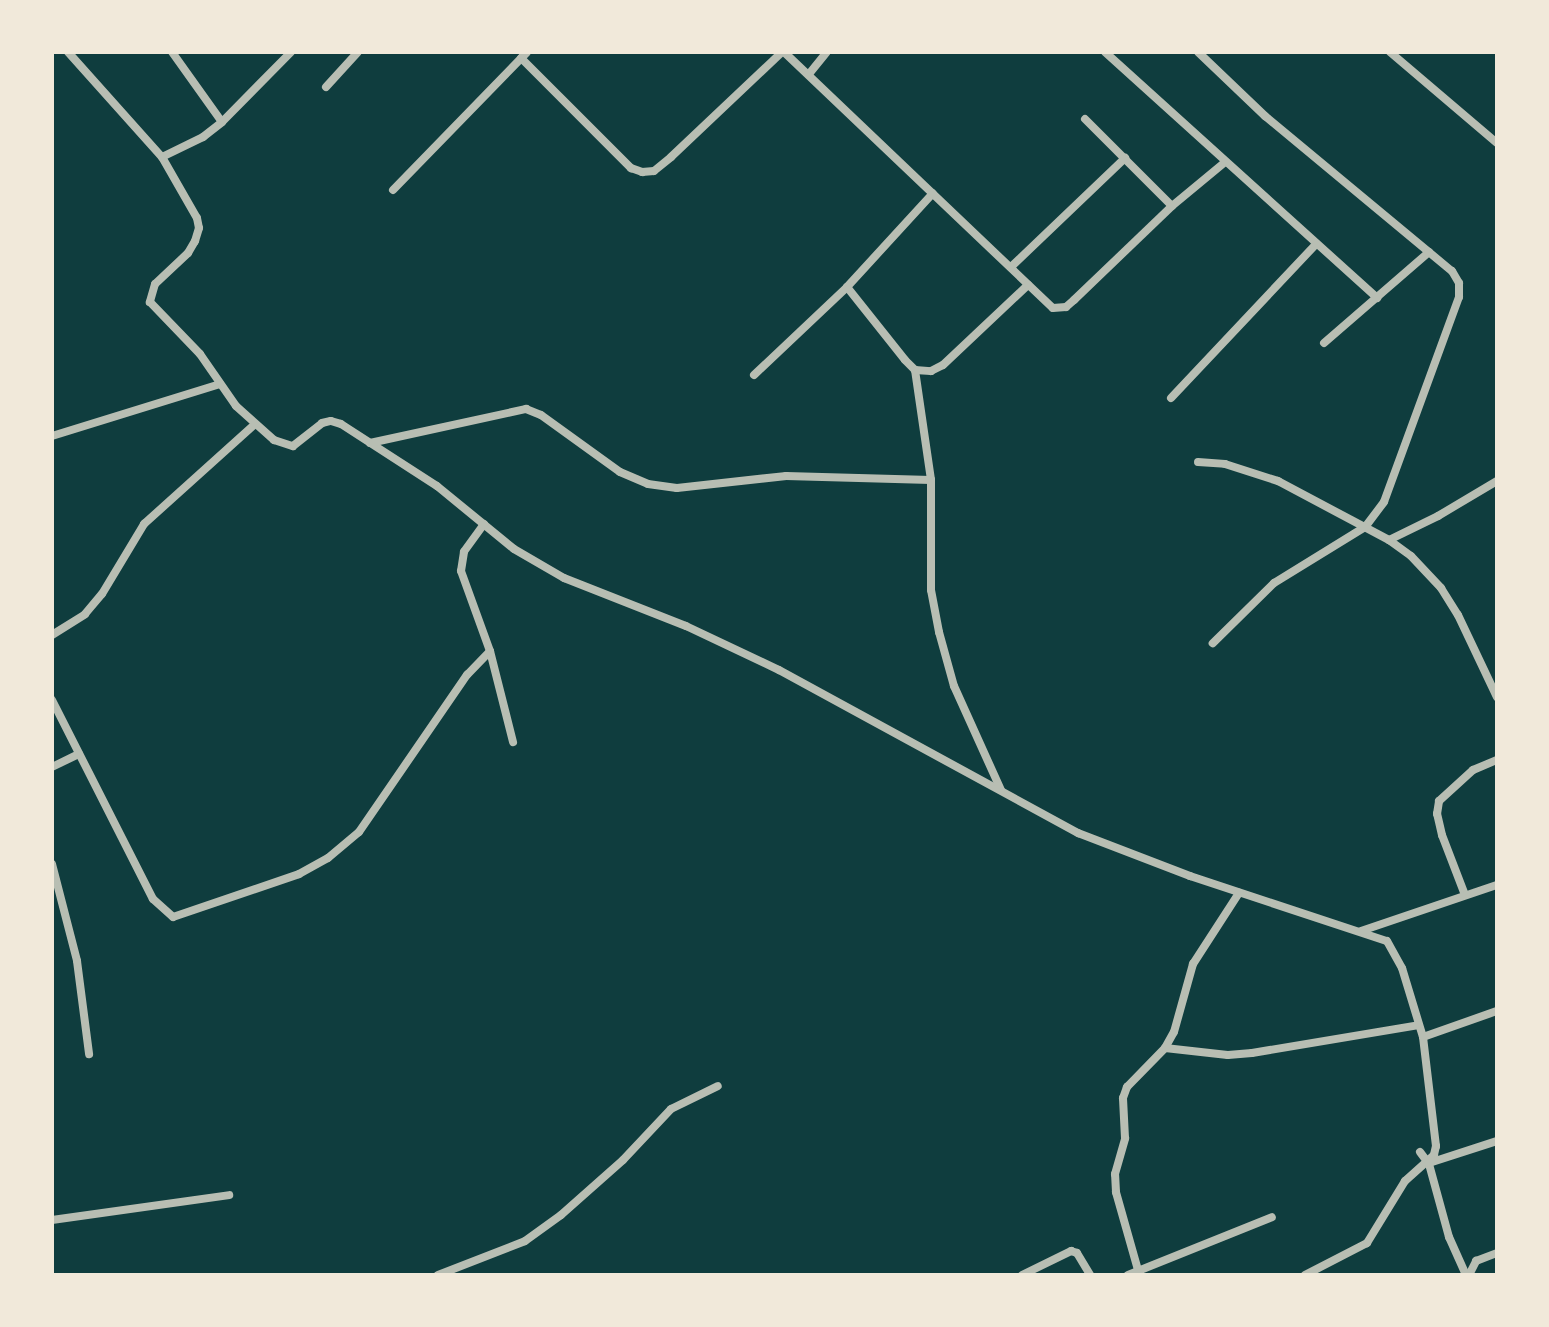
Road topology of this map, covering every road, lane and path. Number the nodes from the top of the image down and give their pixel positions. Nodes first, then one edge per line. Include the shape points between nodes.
1 (68, 52) edge
2 (172, 52) edge
3 (291, 52) edge
4 (358, 52) edge
5 (783, 52) edge
6 (827, 52) edge
7 (1105, 52) edge
8 (1198, 52) edge
9 (1390, 52) edge
10 (524, 55) edge
11 (809, 74) junction
12 (326, 87) dead end
13 (1085, 119) dead end
14 (222, 122) junction
15 (1497, 143) edge
16 (162, 157) junction
17 (1125, 158) junction
18 (1224, 163) junction
19 (393, 190) dead end
20 (933, 193) junction
21 (1172, 206) junction
22 (1316, 244) junction
23 (1429, 252) junction
24 (1011, 267) junction
25 (1028, 285) junction
26 (847, 287) junction
27 (1377, 298) junction
28 (1324, 343) dead end
29 (915, 370) junction
30 (754, 375) dead end
31 (220, 384) junction
32 (1171, 398) dead end
33 (254, 425) junction
34 (52, 436) edge
35 (370, 443) junction
36 (1198, 462) dead end
37 (931, 480) junction
38 (1497, 481) edge
39 (484, 524) junction
40 (1365, 527) junction
41 (1389, 540) junction
42 (52, 635) edge
43 (1213, 643) dead end
44 (490, 651) junction
45 (1497, 697) edge
46 (52, 700) edge
47 (513, 742) dead end
48 (79, 754) junction
49 (1497, 760) edge
50 (52, 767) edge
51 (1001, 790) junction
52 (52, 864) edge
53 (1497, 885) edge
54 (1239, 893) junction
55 (1465, 895) junction
56 (1360, 931) junction
57 (1497, 1011) edge
58 (1419, 1025) junction
59 (1423, 1037) junction
60 (1165, 1048) junction
61 (89, 1054) dead end
62 (718, 1086) dead end
63 (1497, 1141) edge
64 (1420, 1152) dead end
65 (1429, 1164) junction
66 (229, 1195) dead end
67 (1272, 1217) dead end
68 (52, 1220) edge
69 (1497, 1253) edge
70 (1138, 1270) junction
71 (438, 1275) edge
72 (1022, 1275) edge
73 (1090, 1275) edge
74 (1128, 1275) edge
75 (1305, 1275) edge
76 (1468, 1275) edge

1 - 16 street
2 - 14 street
3 - 14 street
4 - 12 street
5 - 10 street via 671,157 654,171 642,172 631,168
5 - 11 street
6 - 11 street
7 - 18 street
8 - 23 street via 1265,116
9 - 15 street
10 - 19 street
11 - 20 street
13 - 17 street
14 - 16 street
16 - 31 street via 199,228 188,253 155,284 150,302 200,354
17 - 21 street
17 - 24 street
18 - 21 street
18 - 22 street
20 - 24 street
20 - 26 street
21 - 25 street via 1066,307 1053,308
22 - 27 street
22 - 32 street
23 - 27 street
23 - 40 street via 1452,271 1459,297 1392,484
24 - 25 street
25 - 29 street via 943,365
26 - 29 street
26 - 30 street
27 - 28 street
29 - 37 street
31 - 33 street
31 - 34 street
33 - 35 street via 293,446 331,421
33 - 42 street via 144,524 102,594 85,614
35 - 37 street via 526,409 620,472 648,484 677,488 786,476
35 - 39 street
36 - 40 street via 1225,464 1278,481
37 - 51 street via 931,590 939,632 954,686
38 - 41 street
39 - 44 street via 460,560
39 - 51 street via 564,578 779,670
40 - 41 street
40 - 43 street via 1274,583
41 - 45 street via 1441,588
44 - 47 street
44 - 48 street via 467,675 359,832 299,874 188,915 173,917 153,899
46 - 48 street
48 - 50 street
49 - 55 street via 1473,770 1439,801 1442,835
51 - 54 street via 1078,833
52 - 61 street via 77,961
53 - 55 street
54 - 56 street
54 - 60 street via 1193,964
55 - 56 street
56 - 58 street via 1387,941 1396,952
57 - 59 street
58 - 59 street
58 - 60 street via 1252,1053
59 - 65 street via 1436,1146
60 - 70 street via 1127,1087 1123,1098 1125,1138 1116,1192
62 - 71 street via 671,1109 623,1160 525,1241
63 - 65 street
64 - 65 street
65 - 75 street via 1405,1181 1367,1243
65 - 76 street via 1449,1237
66 - 68 street
67 - 70 street
69 - 76 street via 1476,1261
70 - 74 street
72 - 73 street via 1071,1251

